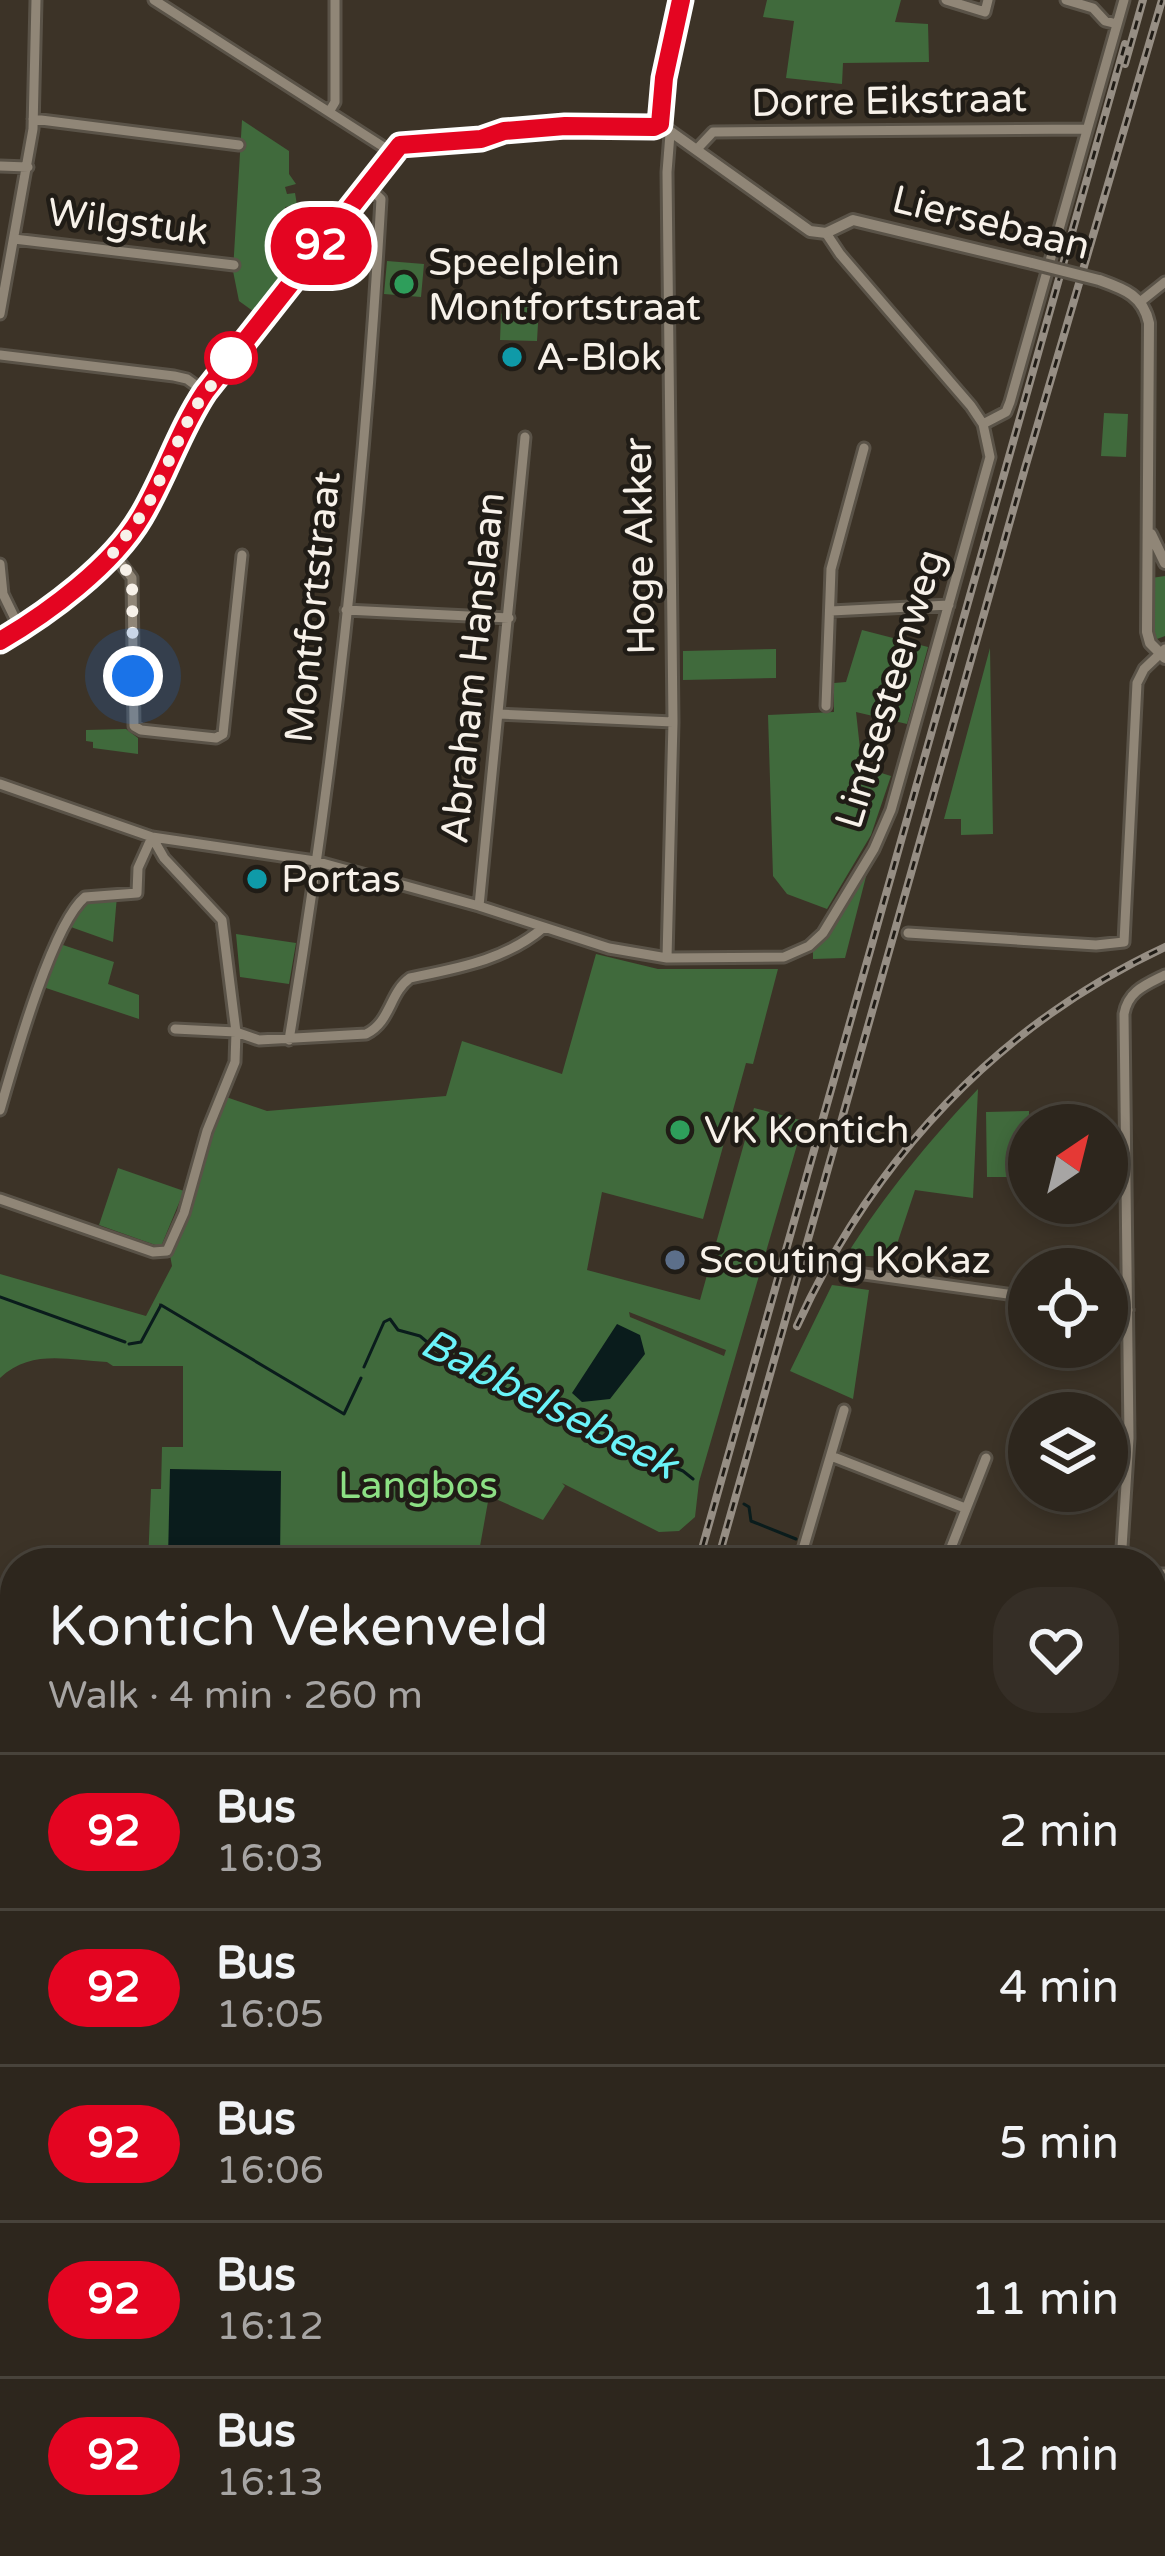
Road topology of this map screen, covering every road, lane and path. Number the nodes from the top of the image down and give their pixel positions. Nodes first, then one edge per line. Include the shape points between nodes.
1 (36, 0) edge
2 (154, 0) edge
3 (335, 0) edge
4 (680, 0) edge
5 (946, 0) edge
6 (988, 0) edge
7 (1066, 0) edge
8 (1124, 0) edge
9 (1117, 24) junction
10 (329, 112) junction
11 (34, 118) junction
12 (660, 124) junction
13 (1087, 129) junction
14 (670, 134) junction
15 (238, 145) dead end
16 (698, 148) junction
17 (393, 153) junction
18 (0, 166) edge
19 (28, 167) junction
20 (368, 186) junction
21 (826, 233) junction
22 (14, 238) junction
23 (234, 266) dead end
24 (1165, 282) edge
25 (1140, 302) junction
26 (0, 311) edge
27 (0, 355) edge
28 (205, 392) junction
29 (983, 424) junction
30 (525, 436) dead end
31 (865, 448) dead end
32 (990, 457) joint
33 (1150, 531) junction
34 (113, 553) junction
35 (242, 555) dead end
36 (1164, 558) edge
37 (1147, 563) junction
38 (0, 564) edge
39 (949, 604) junction
40 (346, 610) junction
41 (831, 611) junction
42 (509, 618) junction
43 (20, 629) junction
44 (0, 641) edge
45 (1163, 653) edge
46 (826, 706) dead end
47 (499, 714) junction
48 (673, 722) junction
49 (0, 784) edge
50 (152, 837) junction
51 (315, 861) junction
52 (479, 906) junction
53 (544, 927) junction
54 (908, 933) dead end
55 (667, 958) junction
56 (1165, 974) edge
57 (175, 1029) dead end
58 (236, 1032) junction
59 (289, 1040) junction
60 (0, 1110) edge
61 (0, 1199) edge
62 (1128, 1248) edge
63 (857, 1273) dead end
64 (1008, 1295) edge
65 (1128, 1310) edge
66 (844, 1410) dead end
67 (831, 1456) junction
68 (986, 1458) dead end
69 (965, 1508) junction
70 (803, 1548) edge
71 (950, 1548) edge
72 (1122, 1548) edge

1 - 11 street
2 - 10 street
3 - 10 street
4 - 12 street
5 - 6 street via 985,12
7 - 9 street
8 - 9 street
9 - 13 street
10 - 17 street
11 - 15 street
11 - 19 street
12 - 14 street, Liersebaan
12 - 17 street via 504,131 403,143
13 - 16 street, Dorre Eikstraat via 713,132
13 - 29 street via 1006,412
14 - 16 street, Liersebaan
14 - 48 street, Hoge Akker
16 - 21 street, Liersebaan via 810,231
17 - 20 street
18 - 19 street
19 - 22 street
20 - 28 street
20 - 40 street, Montfortstraat via 381,207
21 - 25 street, Liersebaan, bridge via 853,220 1099,280
21 - 29 street, Liersebaan
22 - 23 street, Wilgstuk
22 - 26 street
24 - 25 street
25 - 33 street via 1148,323
27 - 28 street via 174,376
28 - 34 street via 146,509
29 - 32 street, Liersebaan
30 - 42 street, Abraham Hanslaan
31 - 41 street via 831,569
32 - 39 street, Lintsesteenweg
33 - 36 street
33 - 37 street
34 - 35 street via 132,578 133,724 215,739 223,734
34 - 43 street
36 - 37 street
37 - 45 street via 1147,632
38 - 43 street
39 - 41 street
39 - 55 street, Lintsesteenweg via 884,829 825,930 784,957
40 - 42 street
40 - 51 street, Montfortstraat
41 - 46 street
42 - 47 street, Abraham Hanslaan
43 - 44 street
45 - 54 street via 1137,683 1124,941
47 - 48 street
47 - 52 street, Abraham Hanslaan
48 - 55 street, Hoge Akker
49 - 50 street
50 - 51 street
50 - 58 street via 222,920
50 - 60 street via 137,893 85,897 70,916 26,1020
51 - 52 street
51 - 59 street, Montfortstraat
52 - 53 street
53 - 55 street
53 - 59 street via 477,964 410,978 366,1034
56 - 62 street via 1126,1001
57 - 58 street
58 - 59 street
58 - 61 street via 235,1062 167,1251
63 - 64 street
65 - 72 street
66 - 67 street
67 - 69 street
67 - 70 street
68 - 69 street
69 - 71 street

